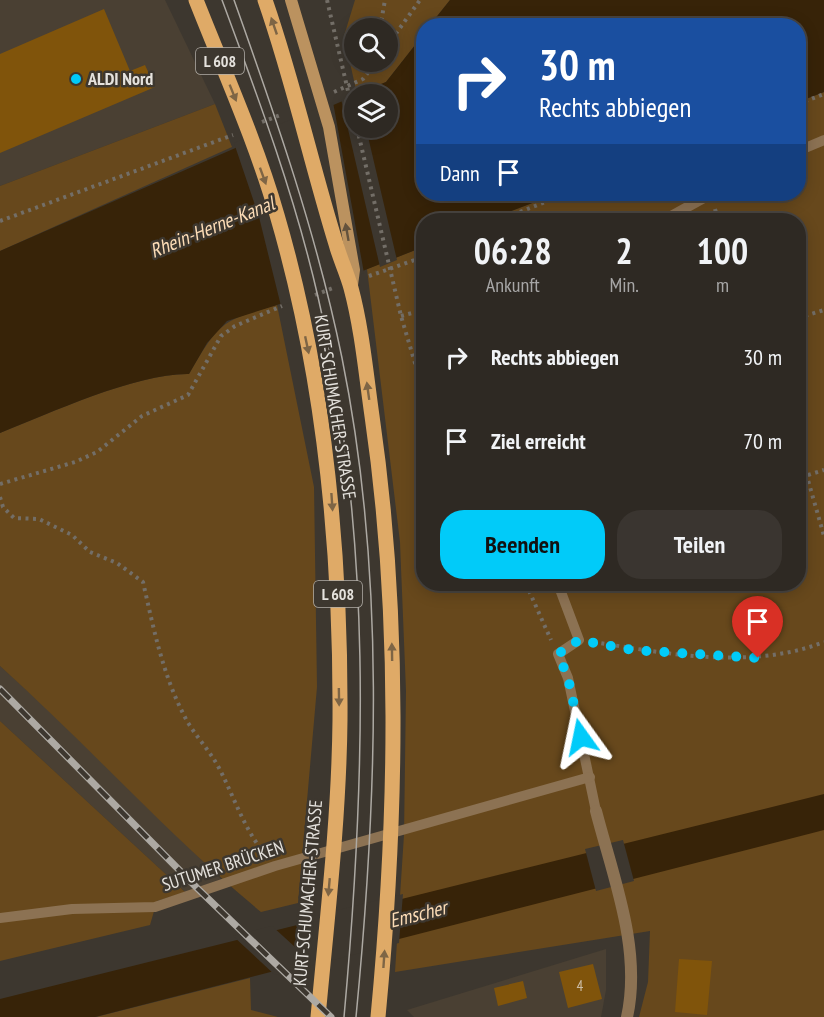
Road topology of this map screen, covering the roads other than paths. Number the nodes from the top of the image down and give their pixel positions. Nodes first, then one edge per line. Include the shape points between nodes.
1 (196, 0) edge
2 (265, 0) edge
3 (291, 0) edge
4 (824, 140) edge
5 (806, 148) edge
6 (698, 201) edge
7 (677, 213) edge
8 (351, 289) junction
9 (561, 591) edge
10 (590, 777) junction
11 (596, 812) joint
12 (0, 918) edge
13 (317, 1012) edge
14 (378, 1017) edge
15 (627, 1017) edge

1 -> 13 main road, KURT-SCHUMACHER-STRASSE / L 608 via 277,214 330,477 340,722
8 -> 2 main road, KURT-SCHUMACHER-STRASSE / L 608
8 -> 3 main road via 354,270 325,91
4 - 5 lane
6 - 7 lane
14 -> 8 main road, KURT-SCHUMACHER-STRASSE / L 608 via 393,795 390,604 377,448
9 - 10 lane via 579,640 558,654 568,678
10 - 11 lane
10 - 12 lane, SUTUMER BRÜCKEN via 275,866 155,908 72,909
11 - 15 street via 623,916 631,971

